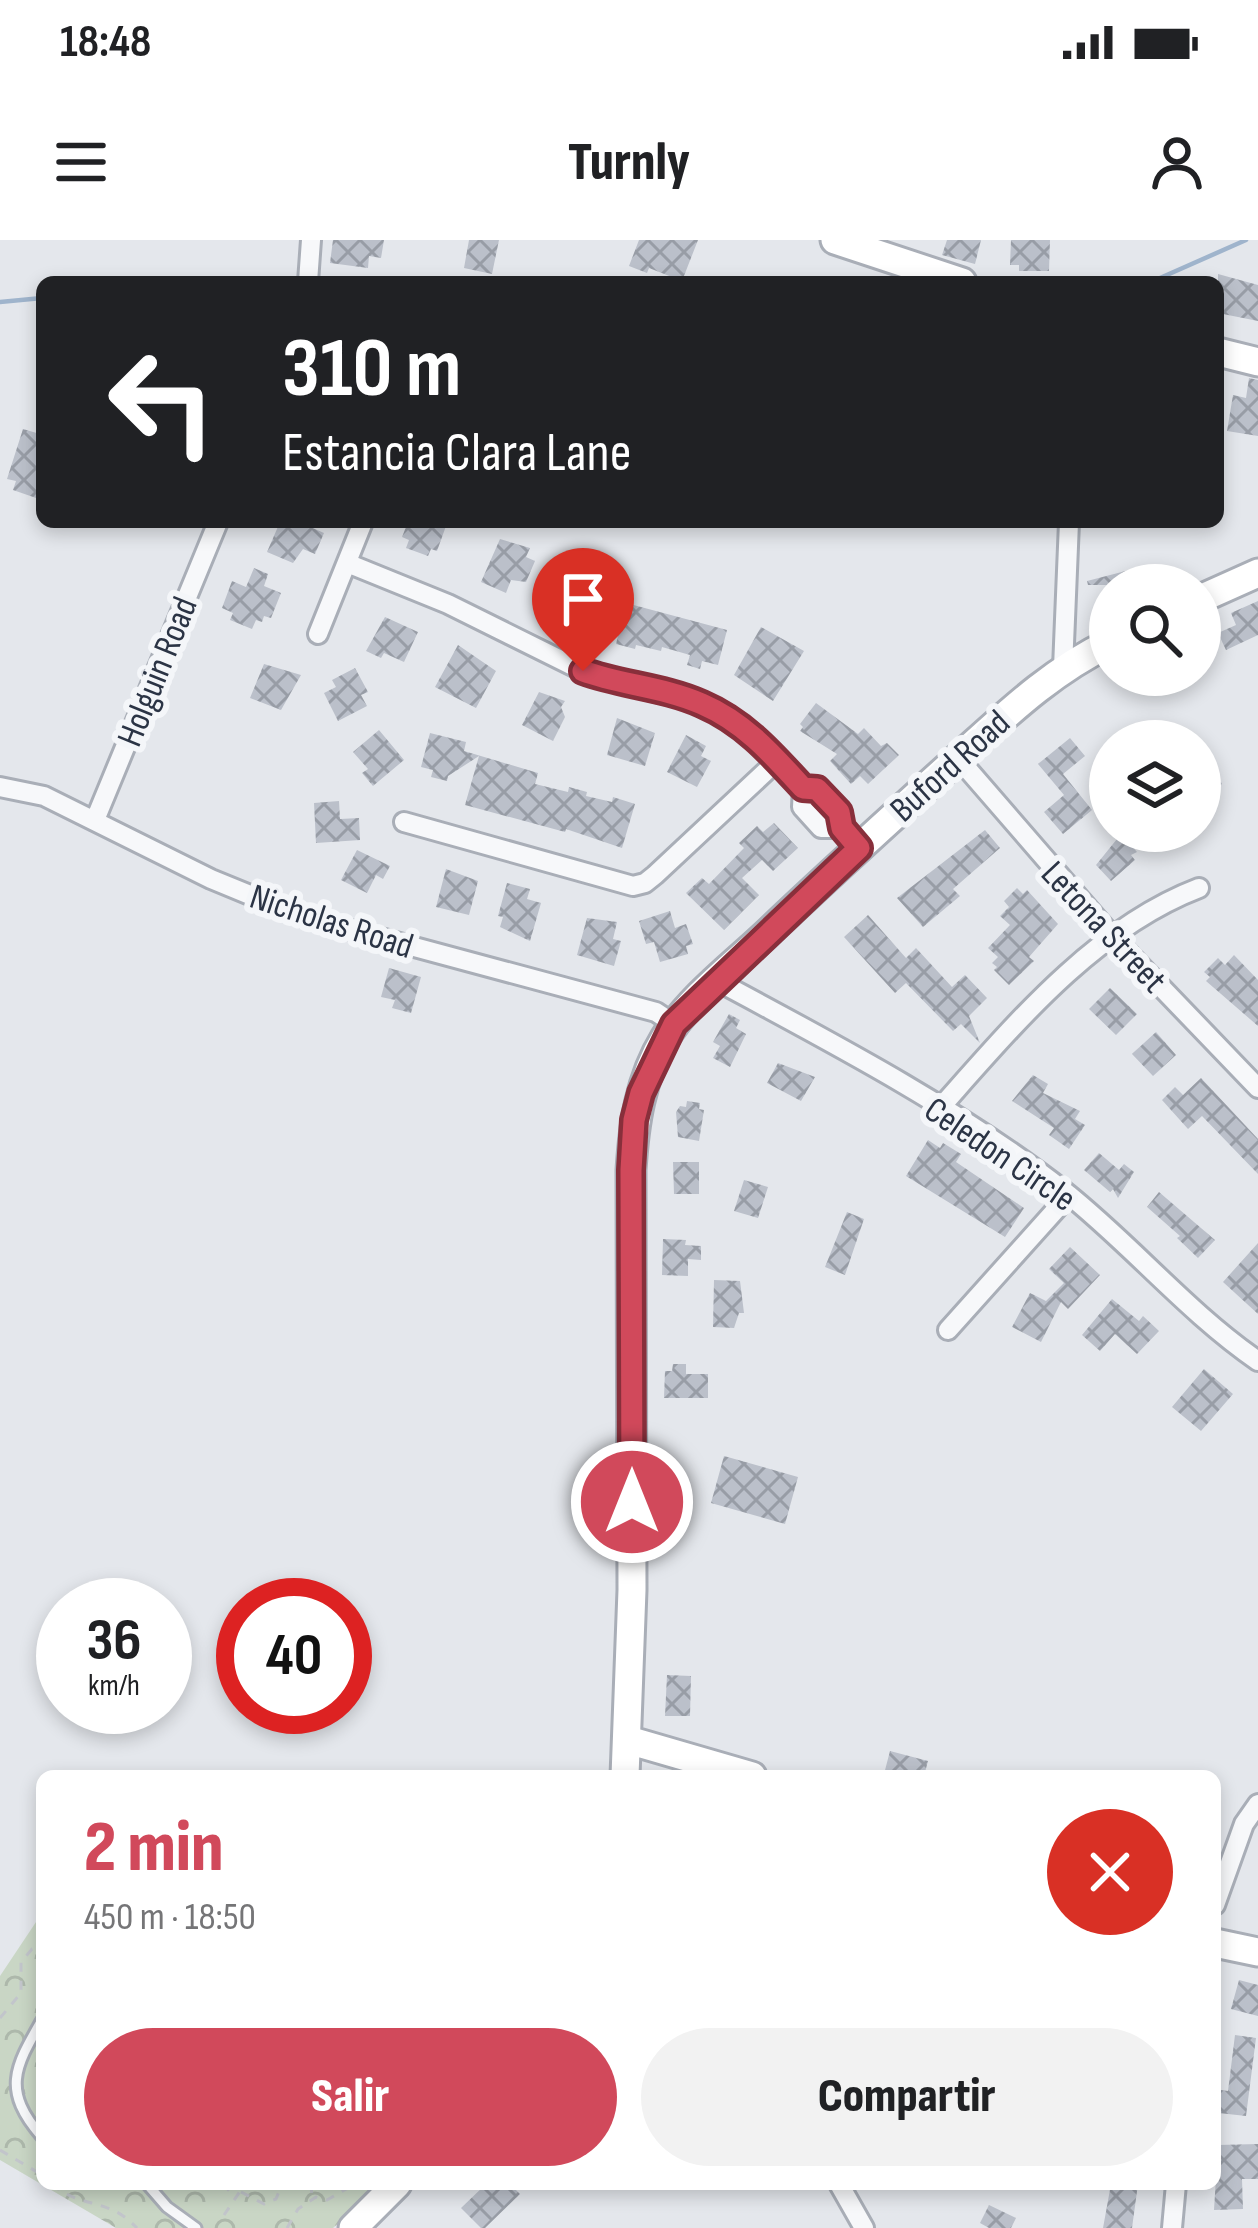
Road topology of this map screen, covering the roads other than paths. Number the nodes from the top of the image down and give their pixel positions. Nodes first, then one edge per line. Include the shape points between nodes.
1 (311, 240) edge
2 (835, 240) edge
3 (864, 244) edge
4 (308, 274) edge
5 (947, 276) edge
6 (1224, 354) edge
7 (1258, 362) edge
8 (216, 528) edge
9 (361, 528) edge
10 (1069, 528) edge
11 (346, 563) junction
12 (1258, 573) edge
13 (1221, 590) edge
14 (318, 634) dead end
15 (1089, 654) edge
16 (1063, 668) junction
17 (958, 758) junction
18 (777, 760) junction
19 (0, 788) edge
20 (95, 820) junction
21 (404, 822) dead end
22 (850, 838) junction
23 (1199, 888) dead end
24 (1113, 937) junction
25 (718, 981) junction
26 (674, 1024) junction
27 (1258, 1088) edge
28 (940, 1108) junction
29 (1069, 1195) junction
30 (948, 1330) dead end
31 (1258, 1361) edge
32 (628, 1740) junction
33 (626, 1770) edge
34 (731, 1770) edge
35 (1258, 1804) edge
36 (1221, 1888) edge
37 (1221, 1943) edge
38 (1258, 1952) edge
39 (36, 2031) edge
40 (36, 2127) edge
41 (152, 2190) edge
42 (392, 2190) edge
43 (842, 2190) edge
44 (1175, 2190) edge
45 (196, 2228) edge
46 (353, 2228) edge
47 (864, 2228) edge
48 (1172, 2228) edge

1 - 4 street
2 - 3 street
3 - 5 street
6 - 7 street
8 - 20 street, Holguin Road
9 - 11 street
10 - 16 street
11 - 14 street
11 - 18 street via 583,671 698,702 749,731
12 - 13 street
15 - 16 street, Buford Road
16 - 17 street, Buford Road
17 - 22 street, Buford Road
17 - 24 street, Letona Street
18 - 21 street via 656,875 633,886
18 - 22 street via 803,788 802,806 821,828
19 - 20 street, Nicholas Road via 44,796
20 - 26 street, Nicholas Road via 303,916 656,1012
22 - 25 street, Buford Road
23 - 24 street
24 - 27 street, Letona Street
24 - 28 street via 1019,1021
25 - 26 street, Buford Road
25 - 28 street, Celedon Circle
26 - 32 street, Buford Road via 649,1070 633,1137
28 - 29 street, Celedon Circle
29 - 30 street
29 - 31 street, Celedon Circle
32 - 33 street, Buford Road
32 - 34 street
35 - 36 street
37 - 38 street
39 - 40 lane via 14,2070
41 - 45 lane
42 - 46 street
43 - 47 street
44 - 48 street

